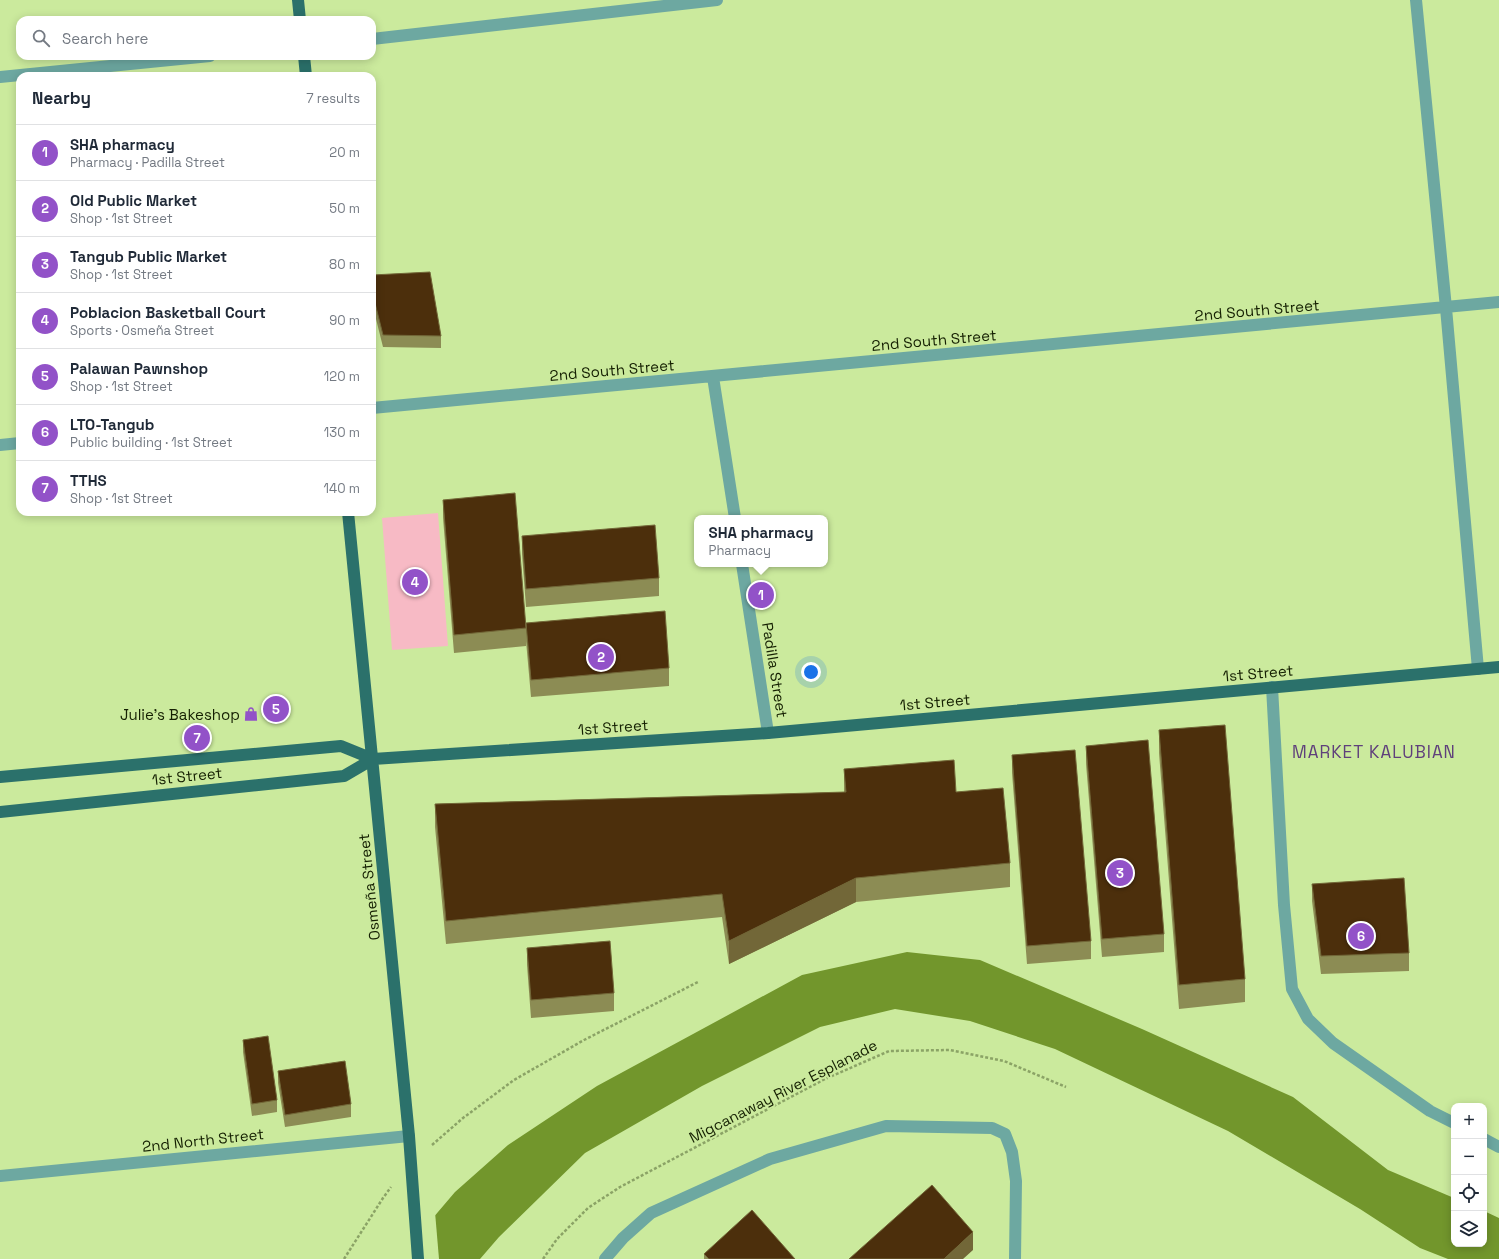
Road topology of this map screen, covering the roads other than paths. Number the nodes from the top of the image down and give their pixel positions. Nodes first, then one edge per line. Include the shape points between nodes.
1 (298, 0) edge
2 (717, 0) edge
3 (1416, 0) edge
4 (300, 16) edge
5 (376, 39) edge
6 (170, 60) edge
7 (304, 60) edge
8 (50, 72) edge
9 (306, 72) edge
10 (16, 75) edge
11 (0, 77) edge
12 (1499, 302) edge
13 (1446, 308) junction
14 (713, 377) junction
15 (376, 408) edge
16 (16, 443) edge
17 (0, 445) edge
18 (735, 515) edge
19 (348, 516) edge
20 (742, 567) edge
21 (1499, 667) edge
22 (1478, 669) junction
23 (1272, 687) junction
24 (768, 733) junction
25 (373, 759) junction
26 (0, 777) edge
27 (0, 812) edge
28 (1451, 1122) edge
29 (409, 1136) junction
30 (1487, 1141) edge
31 (1499, 1147) edge
32 (0, 1176) edge
33 (418, 1259) edge
34 (605, 1259) edge
35 (1015, 1259) edge

1 - 4 main road
2 - 5 street
3 - 13 street
6 - 8 street
7 - 9 main road
10 - 11 street
12 - 13 street, 2nd South Street
13 - 14 street, 2nd South Street
13 - 22 street
14 - 15 street, 2nd South Street
14 - 18 street
16 - 17 street
19 - 25 main road, Osmeña Street
20 - 24 street, Padilla Street
21 - 22 main road, 1st Street
22 - 23 main road, 1st Street
23 - 24 main road, 1st Street
23 - 28 street via 1284,905 1292,989 1308,1019 1333,1043 1430,1111
24 - 25 main road, 1st Street
25 - 26 main road, 1st Street via 341,746
25 - 27 main road, 1st Street via 344,776
25 - 29 main road, Osmeña Street
29 - 32 street, 2nd North Street
29 - 33 main road, Osmeña Street
30 - 31 street
34 - 35 street via 623,1238 651,1213 770,1158 886,1126 992,1128 1005,1134 1012,1152 1016,1181

